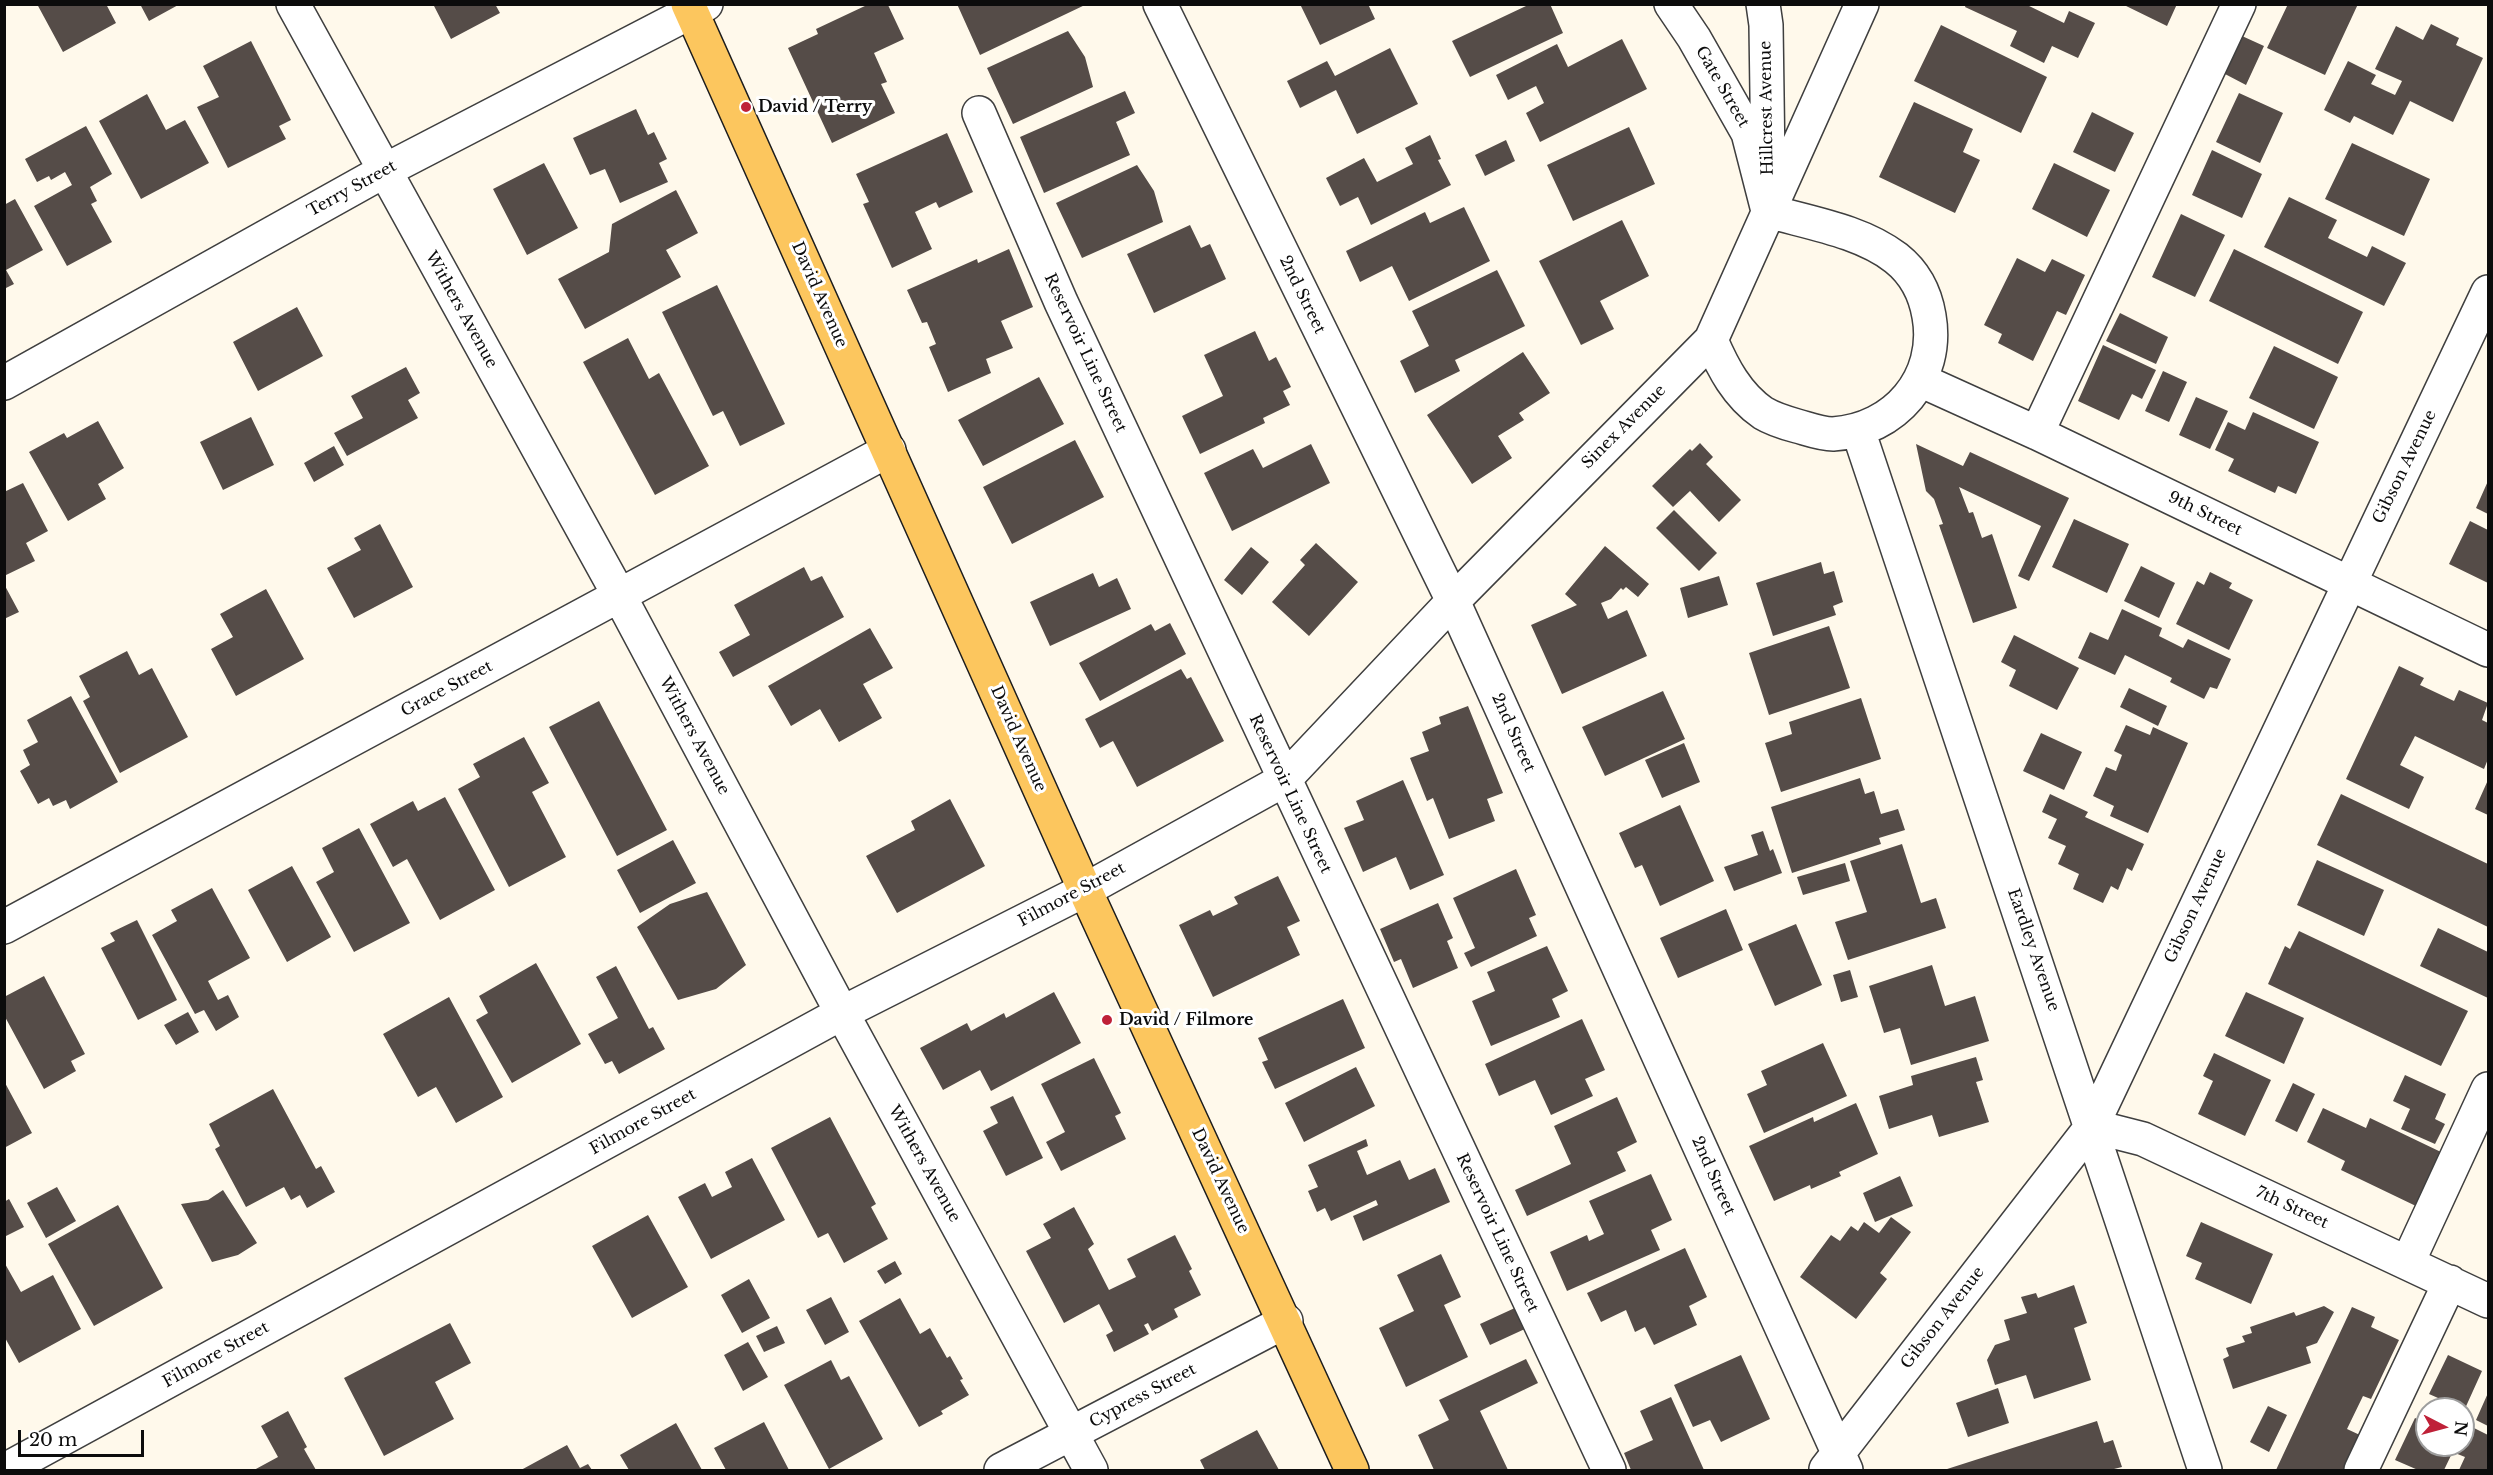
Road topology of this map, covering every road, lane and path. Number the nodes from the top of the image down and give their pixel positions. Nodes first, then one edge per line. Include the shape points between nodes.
1 (293, 4) edge
2 (1160, 4) edge
3 (1671, 4) edge
4 (1763, 4) edge
5 (1862, 4) edge
6 (2239, 4) edge
7 (696, 7) edge
8 (979, 113) dead end
9 (384, 171) junction
10 (1768, 211) junction
11 (2488, 292) edge
12 (1711, 340) junction
13 (1920, 380) junction
14 (4, 383) edge
15 (1858, 430) junction
16 (2037, 433) junction
17 (889, 450) junction
18 (2349, 584) junction
19 (619, 596) junction
20 (1453, 601) junction
21 (2488, 650) edge
22 (1284, 780) junction
23 (1085, 890) junction
24 (4, 927) edge
25 (842, 1012) junction
26 (2488, 1089) edge
27 (2092, 1126) junction
28 (2408, 1262) junction
29 (2450, 1282) junction
30 (2488, 1300) edge
31 (1286, 1321) junction
32 (1071, 1434) junction
33 (1836, 1465) edge
34 (5, 1470) edge
35 (1001, 1470) edge
36 (1091, 1470) edge
37 (1352, 1470) edge
38 (1609, 1470) edge
39 (2205, 1470) edge
40 (2361, 1470) edge

1 - 9 street, Withers Avenue
2 - 20 street, 2nd Street
3 - 10 street, Gate Street via 1748,133
4 - 10 street, Hillcrest Avenue
5 - 10 street, Sinex Avenue
6 - 16 street
7 - 9 street, Terry Street
7 - 17 main road, David Avenue
8 - 22 street, Reservoir Line Street via 1061,302
9 - 14 street, Terry Street
9 - 19 street, Withers Avenue
10 - 12 street, Sinex Avenue
10 - 13 street via 1861,239 1895,258 1915,275 1927,301 1931,326 1930,356
11 - 18 street, Gibson Avenue
12 - 15 street via 1744,397 1764,414 1830,434
12 - 20 street, Sinex Avenue
13 - 15 street via 1906,401
13 - 16 street, 9th Street
15 - 27 street, Eardley Avenue
16 - 18 street, 9th Street
17 - 19 street, Grace Street
17 - 23 main road, David Avenue
18 - 21 street, 9th Street
18 - 27 street, Gibson Avenue
19 - 24 street, Grace Street
19 - 25 street, Withers Avenue
20 - 22 street, Sinex Avenue
20 - 33 street, 2nd Street
22 - 23 street, Filmore Street
22 - 38 street, Reservoir Line Street
23 - 25 street, Filmore Street
23 - 31 main road, David Avenue
25 - 32 street, Withers Avenue
25 - 34 street, Filmore Street
26 - 28 street
27 - 28 street, 7th Street via 2144,1139
27 - 33 street, Gibson Avenue
27 - 39 street, Eardley Avenue
28 - 29 street, 7th Street
29 - 30 street, 7th Street
29 - 40 street
31 - 32 street, Cypress Street
31 - 37 main road, David Avenue
32 - 35 street, Cypress Street
32 - 36 street, Withers Avenue

